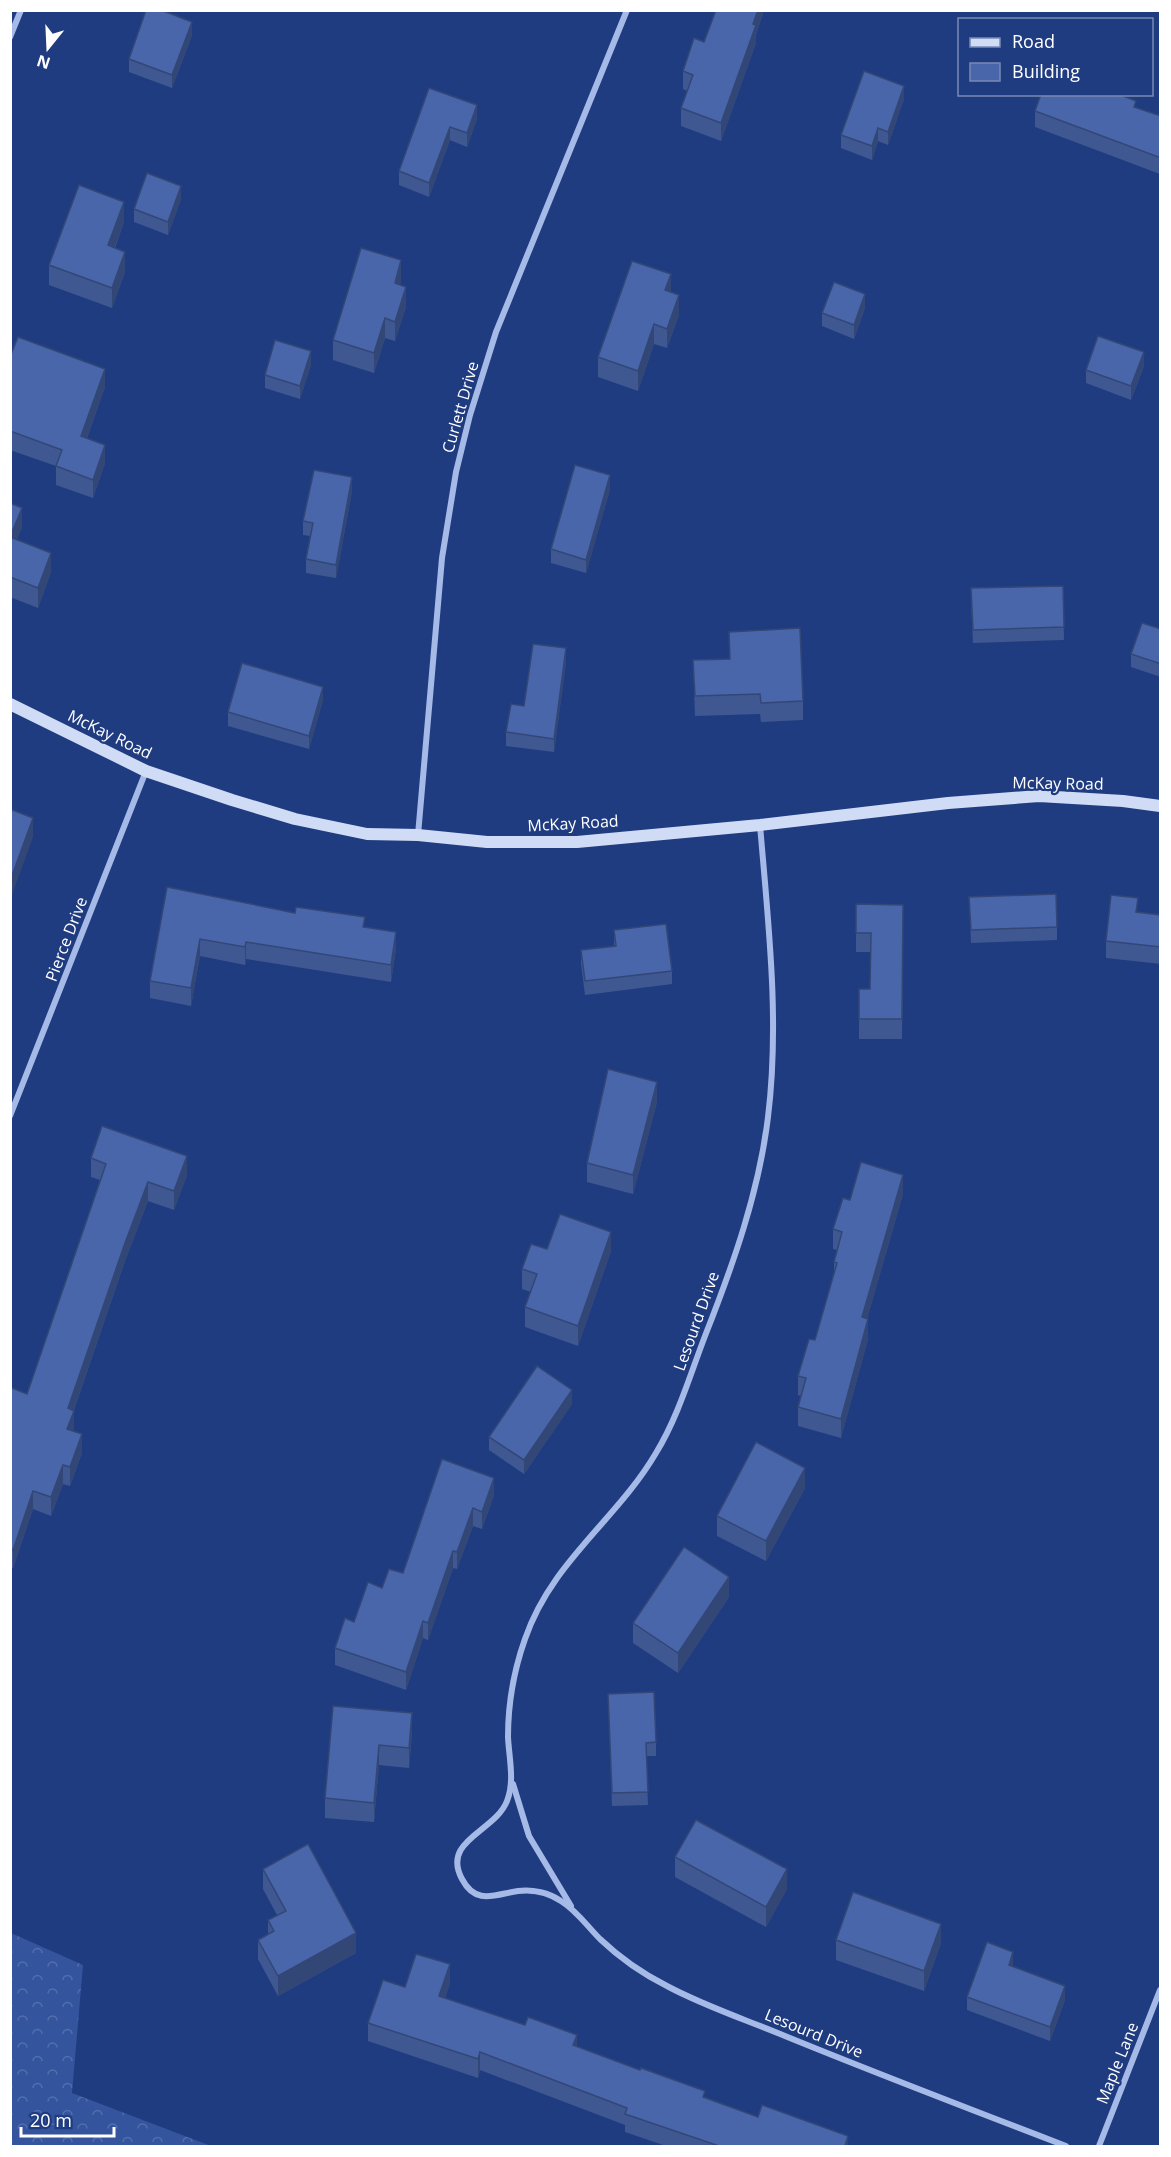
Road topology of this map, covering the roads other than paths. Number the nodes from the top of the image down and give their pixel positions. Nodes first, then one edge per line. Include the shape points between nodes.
1 (21, 10) edge
2 (627, 10) edge
3 (10, 37) edge
4 (10, 704) edge
5 (146, 771) junction
6 (1161, 806) edge
7 (760, 825) junction
8 (418, 835) junction
9 (10, 1116) edge
10 (511, 1780) junction
11 (572, 1909) junction
12 (1161, 1990) edge
13 (1066, 2146) edge
14 (1099, 2146) edge

1 - 3 street
2 - 8 street, Curlett Drive via 496,332 470,415 442,558
4 - 5 street, McKay Road
5 - 8 street, McKay Road via 295,819 367,834
5 - 9 street, Pierce Drive
6 - 7 street, McKay Road via 1039,796
7 - 8 street, McKay Road via 577,842 487,842
7 - 10 street, Lesourd Drive via 772,1005 772,1070 768,1119 754,1190 672,1423 633,1487 559,1572 527,1634 510,1702
10 - 11 street, Lesourd Drive via 529,1836
10 - 11 street, Lesourd Drive via 500,1815 460,1848 460,1876 469,1890 482,1896 536,1891 555,1897
11 - 13 street, Lesourd Drive via 634,1967 671,1989
12 - 14 street, Maple Lane

